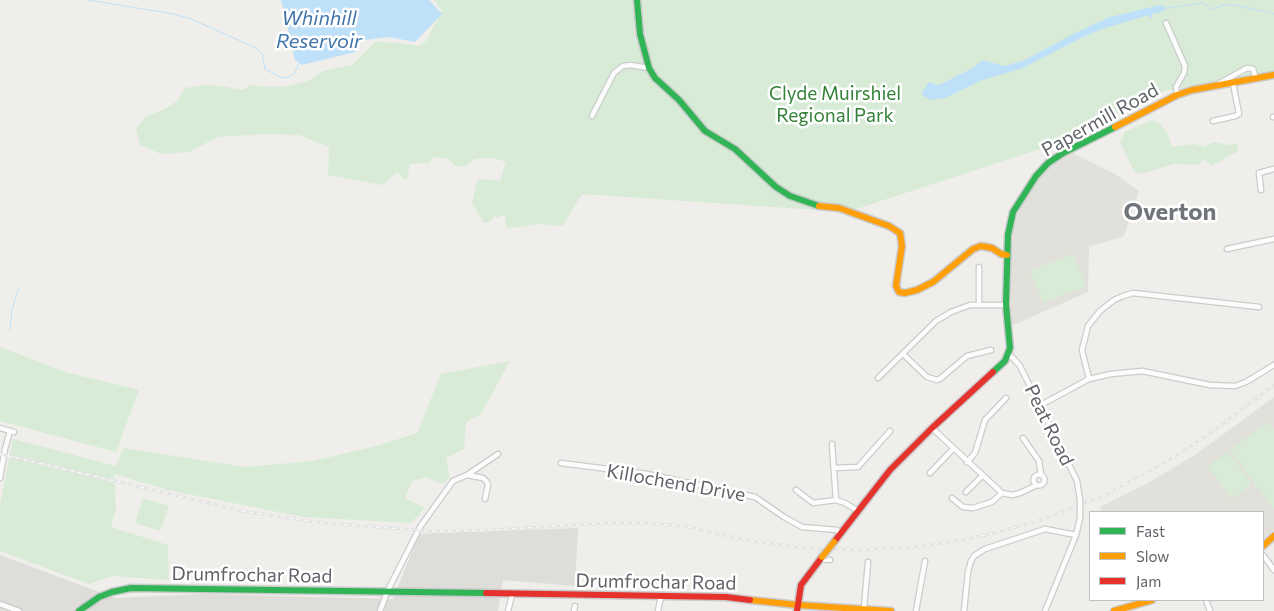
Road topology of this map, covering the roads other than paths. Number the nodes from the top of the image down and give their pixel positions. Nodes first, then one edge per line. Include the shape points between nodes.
1 (637, 0) edge
2 (1166, 24) dead end
3 (649, 68) junction
4 (1274, 76) edge
5 (1256, 79) junction
6 (1232, 83) junction
7 (1214, 86) junction
8 (1177, 95) junction
9 (592, 116) dead end
10 (1212, 121) dead end
11 (1274, 169) edge
12 (1261, 190) dead end
13 (1274, 239) edge
14 (1227, 249) dead end
15 (1008, 255) junction
16 (980, 267) dead end
17 (979, 305) junction
18 (1006, 305) junction
19 (1259, 307) dead end
20 (992, 350) dead end
21 (903, 354) junction
22 (1008, 355) junction
23 (1274, 365) edge
24 (878, 378) dead end
25 (1089, 379) junction
26 (1006, 398) dead end
27 (1039, 406) junction
28 (0, 428) edge
29 (932, 428) junction
30 (890, 431) dead end
31 (1023, 438) dead end
32 (832, 444) dead end
33 (953, 449) junction
34 (498, 454) dead end
35 (967, 462) junction
36 (561, 463) dead end
37 (834, 468) junction
38 (930, 473) dead end
39 (467, 475) junction
40 (1040, 475) junction
41 (982, 476) junction
42 (0, 478) edge
43 (1037, 485) junction
44 (796, 490) dead end
45 (966, 492) dead end
46 (1002, 493) junction
47 (952, 498) dead end
48 (485, 499) dead end
49 (836, 500) junction
50 (858, 511) junction
51 (840, 534) junction
52 (1076, 536) junction
53 (1274, 536) edge
54 (1264, 545) edge
55 (1264, 556) edge
56 (821, 558) junction
57 (830, 560) dead end
58 (868, 562) dead end
59 (925, 562) dead end
60 (1274, 570) edge
61 (387, 592) junction
62 (512, 595) junction
63 (661, 596) junction
64 (1149, 601) edge
65 (0, 604) edge
66 (797, 608) edge
67 (864, 608) junction
68 (19, 611) edge
69 (78, 611) edge
70 (380, 611) edge
71 (508, 611) edge
72 (658, 611) edge
73 (891, 611) edge
74 (916, 611) edge
75 (964, 611) edge
76 (1045, 611) edge
77 (1114, 611) edge

1 - 3 street via 640,34
2 - 8 street via 1185,66 1176,88
3 - 9 street via 623,66 614,73
3 - 15 street via 705,131 735,149 776,187 813,206 840,208 900,233 902,246 896,285 899,292 916,290 933,282 981,246
4 - 5 street, Papermill Road
5 - 6 street, Papermill Road
5 - 7 street via 1253,69 1247,68
6 - 7 street, Papermill Road
6 - 10 street via 1238,114
7 - 8 street, Papermill Road
8 - 15 street, Papermill Road via 1048,163 1013,212
11 - 12 street via 1259,173
13 - 14 street
15 - 18 street
16 - 17 street
17 - 18 street
17 - 21 street via 961,307 936,321
18 - 22 street
19 - 25 street via 1133,293 1123,296 1100,310 1088,326 1082,350
20 - 21 street via 967,356 937,380 927,377
21 - 24 street
22 - 27 street, Peat Road via 1020,366
22 - 29 street via 1001,366
23 - 25 street via 1235,386 1175,379 1142,371
25 - 27 street
26 - 35 street via 985,420 975,452
27 - 52 street, Peat Road, bridge via 1077,481 1080,518
28 - 42 street via 12,431 4,449
29 - 33 street
29 - 50 street via 890,470
30 - 37 street via 858,467
31 - 40 street via 1039,461
32 - 37 street
33 - 35 street
33 - 38 street
34 - 39 street
35 - 41 street
36 - 51 street, Killochend Drive via 647,474 755,497 784,518 802,526 837,530
37 - 49 street
39 - 48 street via 487,482
39 - 61 street via 453,481 420,527
40 - 43 street via 1034,478
40 - 43 street via 1045,482
41 - 45 street
41 - 46 street
43 - 46 street via 1012,495
44 - 49 street via 814,503
46 - 47 street via 992,502 973,508 963,507
49 - 50 street
50 - 51 street
51 - 56 street, bridge
52 - 75 street via 1045,529 985,548 971,561
52 - 76 street, Peat Road
53 - 54 street
55 - 60 street
56 - 57 street
56 - 66 street via 801,585
58 - 67 street
59 - 74 street
61 - 62 street, Drumfrochar Road
61 - 69 street, Drumfrochar Road via 131,588 112,592
61 - 70 street
62 - 63 street, Drumfrochar Road
62 - 71 street
63 - 66 street, Drumfrochar Road via 726,597
63 - 72 street
64 - 77 street
65 - 68 street
66 - 67 street, Drumfrochar Road
67 - 73 street, Drumfrochar Road

